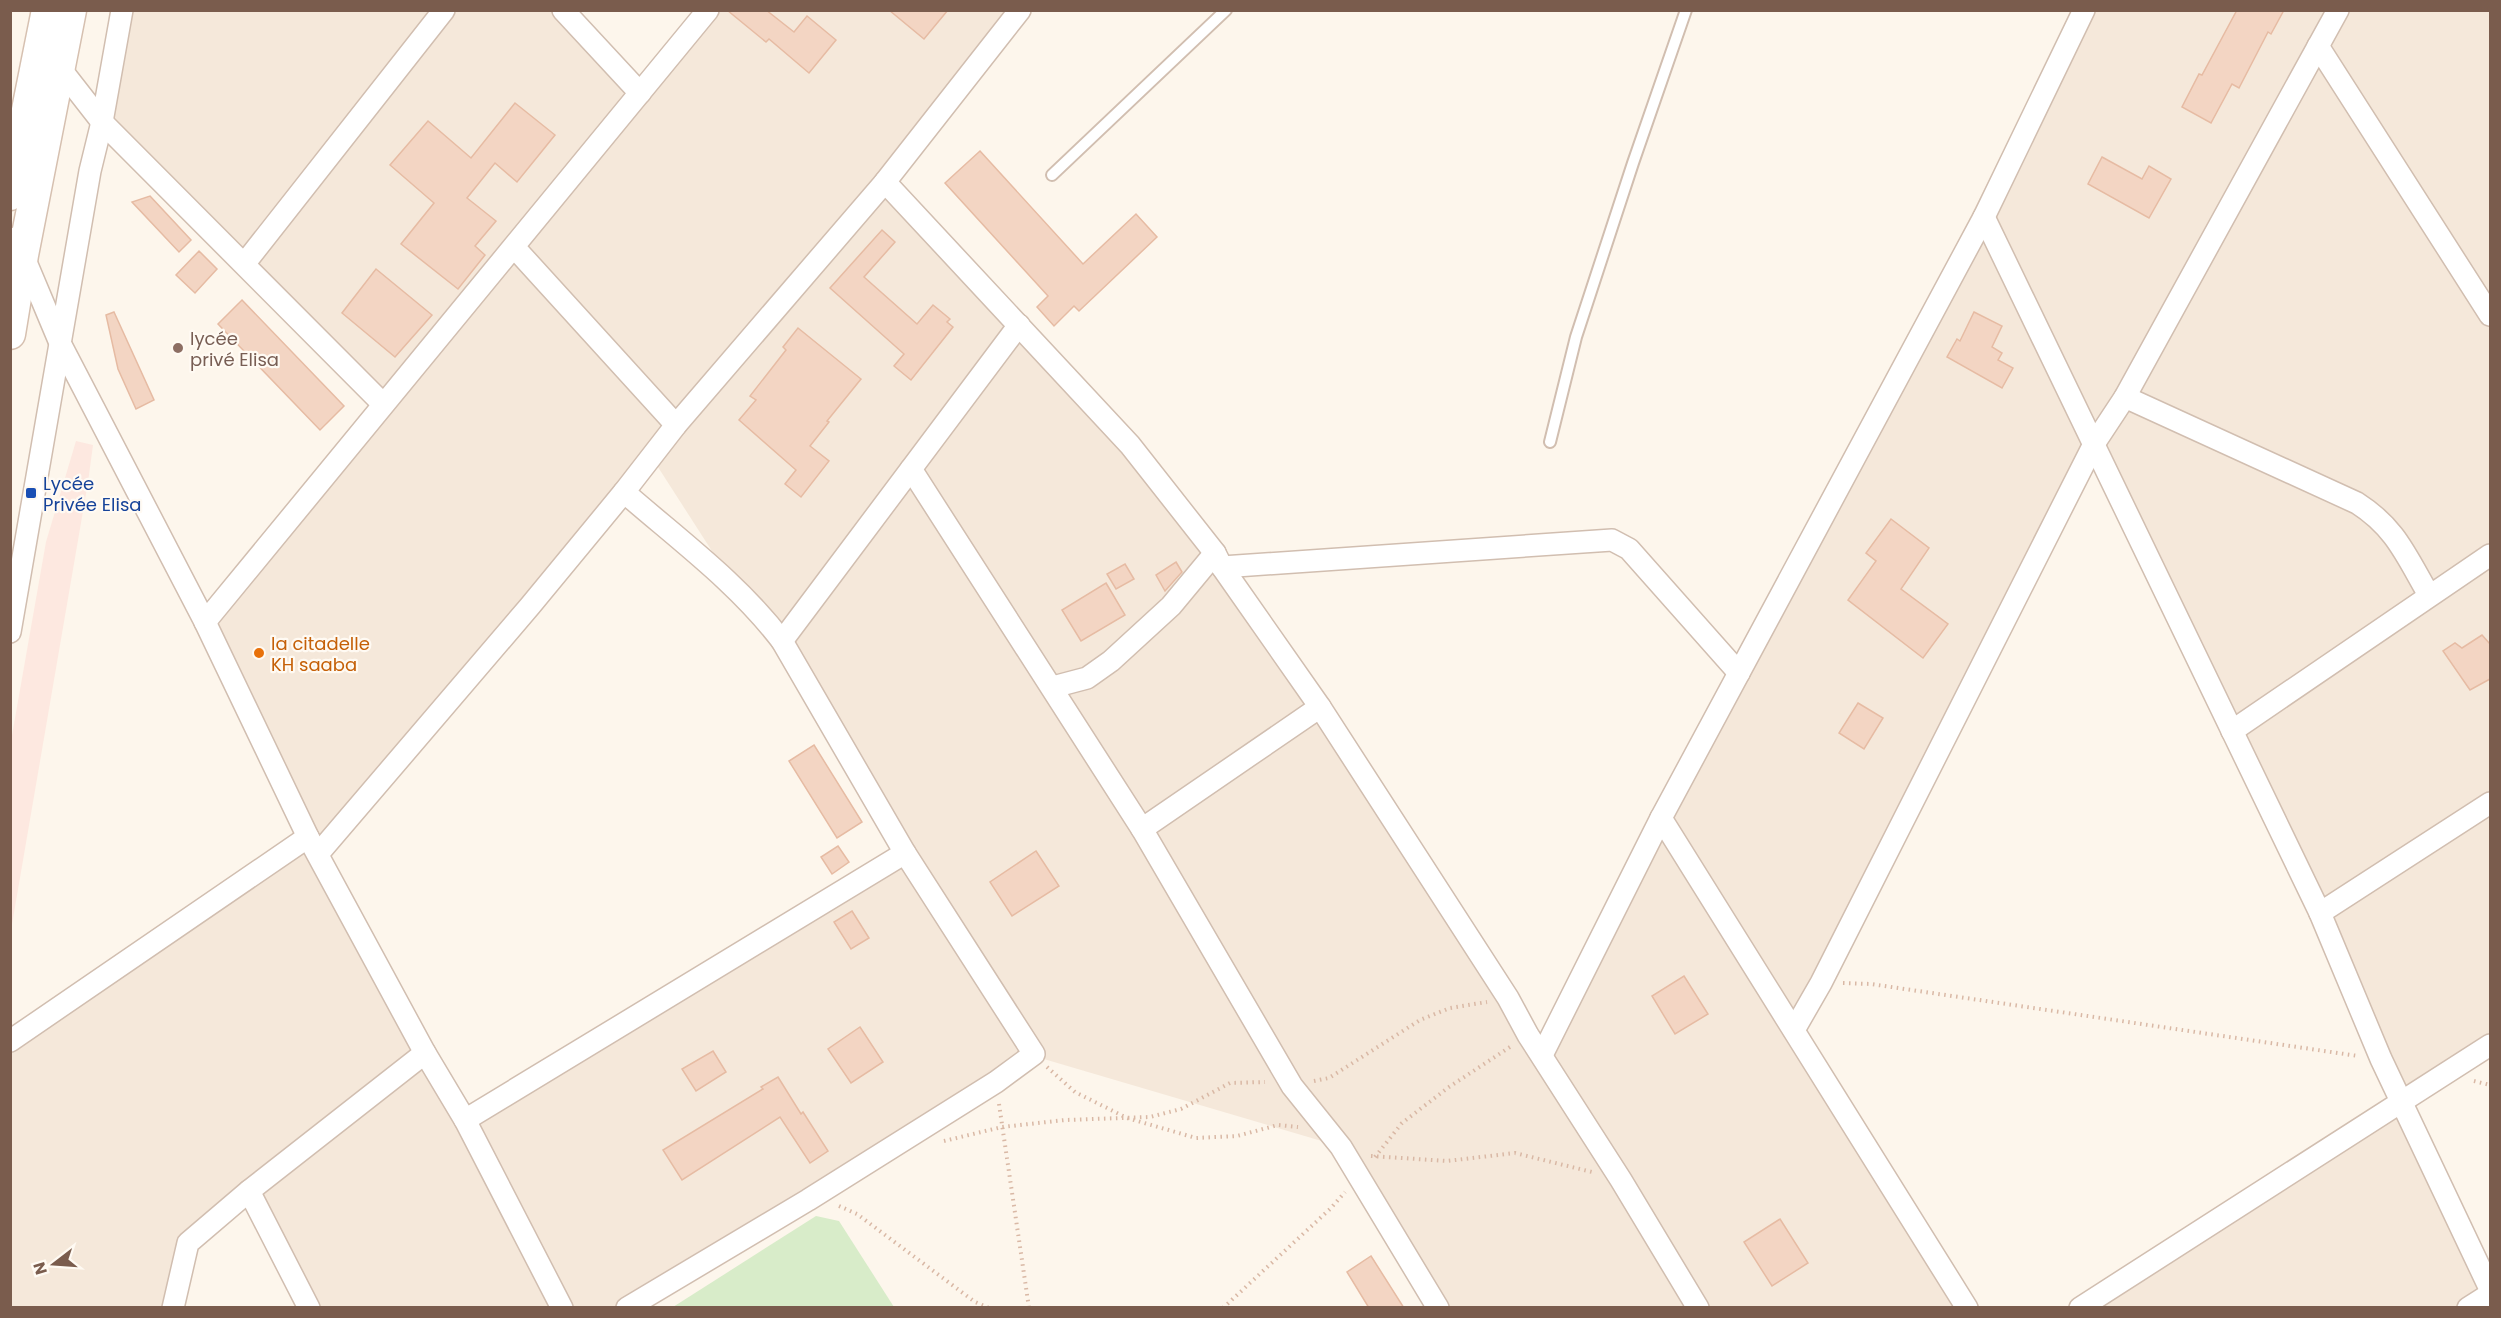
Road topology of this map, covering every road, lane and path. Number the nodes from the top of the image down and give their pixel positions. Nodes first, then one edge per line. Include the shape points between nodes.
1 (47, 10) edge
2 (71, 10) edge
3 (122, 10) edge
4 (444, 10) edge
5 (563, 10) edge
6 (708, 10) edge
7 (1020, 10) edge
8 (1226, 10) edge
9 (1686, 10) edge
10 (2084, 10) edge
11 (2338, 10) edge
12 (2318, 46) junction
13 (59, 67) junction
14 (640, 93) junction
15 (102, 122) junction
16 (1052, 175) dead end
17 (885, 182) junction
18 (10, 195) edge
19 (1984, 218) junction
20 (17, 247) edge
21 (514, 247) junction
22 (245, 263) junction
23 (2490, 315) edge
24 (1019, 325) junction
25 (10, 334) edge
26 (60, 343) junction
27 (2125, 397) junction
28 (383, 404) junction
29 (676, 424) junction
30 (1550, 442) dead end
31 (2094, 444) junction
32 (911, 469) junction
33 (624, 492) junction
34 (2490, 555) edge
35 (1219, 560) junction
36 (2429, 595) junction
37 (205, 622) junction
38 (10, 632) edge
39 (782, 640) junction
40 (1739, 673) junction
41 (1053, 687) junction
42 (1320, 707) junction
43 (2232, 731) junction
44 (2490, 803) edge
45 (1661, 818) junction
46 (1142, 829) junction
47 (313, 846) junction
48 (905, 853) junction
49 (2320, 913) junction
50 (1821, 983) junction
51 (1508, 998) junction
52 (1794, 1030) junction
53 (10, 1041) edge
54 (2490, 1045) edge
55 (425, 1053) junction
56 (1542, 1055) junction
57 (2381, 1059) junction
58 (2445, 1075) junction
59 (996, 1082) junction
60 (2490, 1085) edge
61 (1292, 1086) junction
62 (2402, 1102) junction
63 (465, 1120) junction
64 (1002, 1127) junction
65 (935, 1143) dead end
66 (249, 1191) junction
67 (808, 1200) junction
68 (2490, 1291) edge
69 (173, 1308) edge
70 (309, 1308) edge
71 (562, 1308) edge
72 (627, 1308) edge
73 (989, 1308) edge
74 (1029, 1308) edge
75 (1438, 1308) edge
76 (1698, 1308) edge
77 (1967, 1308) edge
78 (2080, 1308) edge
79 (2468, 1308) edge

1 - 18 street
2 - 13 street
3 - 15 street
4 - 22 street
5 - 14 street
6 - 14 street
7 - 17 street
8 - 16 lane
9 - 30 lane via 1576,337
10 - 19 street
11 - 12 street
12 - 23 street
12 - 27 street
13 - 15 street
13 - 20 street
14 - 21 street
15 - 22 street
15 - 26 street
17 - 24 street
17 - 29 street
19 - 31 street
19 - 40 street
20 - 25 street
20 - 26 street
21 - 28 street
21 - 29 street
22 - 28 street
24 - 32 street
24 - 35 street via 1130,446
26 - 37 street
26 - 38 street
27 - 31 street
27 - 36 street via 2376,515 2391,531
28 - 37 street
29 - 33 street
31 - 43 street
31 - 50 street
32 - 39 street
32 - 41 street
33 - 39 street via 724,577
33 - 47 street
34 - 36 street
35 - 40 street via 1612,540 1629,549
35 - 41 street via 1111,661 1087,678
35 - 42 street
36 - 43 street
37 - 47 street
39 - 48 street
40 - 45 street
41 - 46 street
42 - 46 street
42 - 51 street
43 - 49 street
44 - 49 street
45 - 52 street
45 - 56 street
46 - 61 street
47 - 53 street
47 - 55 street
48 - 59 street via 1034,1053
48 - 63 street
49 - 57 street
50 - 52 street
50 - 57 path via 1871,984
51 - 56 street
51 - 61 path via 1450,1008 1420,1020 1329,1078
52 - 77 street
54 - 58 street
55 - 63 street
55 - 66 street
56 - 76 street
57 - 62 street
58 - 60 path
58 - 62 street
59 - 64 path
59 - 67 street
61 - 64 path via 1230,1083 1181,1109 1150,1117
61 - 75 street via 1341,1147
62 - 68 street
62 - 78 street
63 - 71 street
64 - 65 path
64 - 74 path
66 - 69 street via 186,1245
66 - 70 street
67 - 72 street
67 - 73 path via 841,1206 857,1214 975,1302
68 - 79 street

